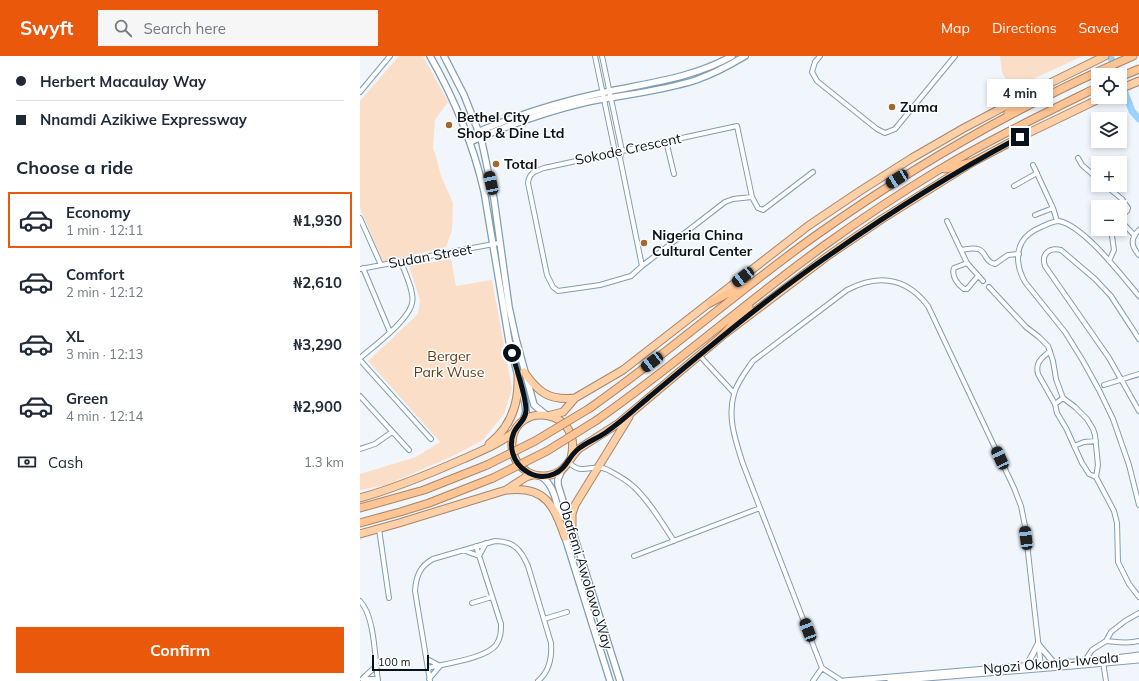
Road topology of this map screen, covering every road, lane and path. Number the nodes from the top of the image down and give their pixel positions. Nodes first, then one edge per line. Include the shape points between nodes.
1 (390, 56) edge
2 (430, 56) edge
3 (594, 56) edge
4 (602, 56) edge
5 (732, 56) edge
6 (745, 56) edge
7 (820, 56) edge
8 (955, 56) edge
9 (1105, 56) edge
10 (1133, 56) edge
11 (445, 58) edge
12 (1139, 69) edge
13 (1127, 74) edge
14 (1139, 81) edge
15 (1127, 86) edge
16 (1091, 90) edge
17 (610, 91) junction
18 (1034, 91) junction
19 (360, 92) edge
20 (602, 92) junction
21 (611, 98) junction
22 (604, 99) junction
23 (1091, 103) edge
24 (1001, 120) junction
25 (479, 131) junction
26 (468, 136) junction
27 (481, 138) junction
28 (666, 141) junction
29 (470, 142) junction
30 (622, 151) junction
31 (615, 152) junction
32 (620, 158) junction
33 (1078, 158) dead end
34 (973, 162) junction
35 (1033, 165) dead end
36 (813, 172) dead end
37 (936, 172) junction
38 (1037, 173) junction
39 (1091, 173) edge
40 (674, 174) dead end
41 (1014, 186) dead end
42 (1114, 192) edge
43 (752, 197) junction
44 (1123, 200) edge
45 (1053, 208) junction
46 (1035, 215) dead end
47 (360, 218) edge
48 (947, 221) dead end
49 (1057, 221) junction
50 (1127, 226) edge
51 (1139, 230) edge
52 (1134, 235) junction
53 (1112, 236) edge
54 (499, 243) junction
55 (492, 245) junction
56 (961, 250) junction
57 (1018, 254) junction
58 (1139, 255) edge
59 (1109, 261) junction
60 (401, 262) junction
61 (967, 263) junction
62 (381, 265) junction
63 (642, 266) junction
64 (361, 268) edge
65 (763, 274) junction
66 (978, 276) junction
67 (983, 281) dead end
68 (990, 287) dead end
69 (762, 294) junction
70 (1139, 296) edge
71 (710, 304) junction
72 (390, 332) junction
73 (722, 336) junction
74 (1139, 339) edge
75 (1050, 351) junction
76 (700, 355) junction
77 (360, 359) edge
78 (521, 374) junction
79 (1139, 374) edge
80 (1121, 379) junction
81 (1104, 385) dead end
82 (734, 393) junction
83 (360, 396) edge
84 (575, 398) junction
85 (1063, 398) junction
86 (1055, 404) junction
87 (638, 407) junction
88 (1139, 411) edge
89 (548, 415) junction
90 (523, 421) junction
91 (392, 432) junction
92 (515, 432) junction
93 (431, 439) dead end
94 (1096, 441) junction
95 (1074, 446) junction
96 (360, 449) edge
97 (409, 450) dead end
98 (479, 452) junction
99 (570, 460) junction
100 (598, 467) junction
101 (562, 470) junction
102 (537, 476) junction
103 (1096, 477) junction
104 (506, 490) junction
105 (360, 498) edge
106 (1139, 505) edge
107 (360, 508) edge
108 (760, 508) junction
109 (360, 523) edge
110 (379, 529) junction
111 (572, 529) junction
112 (360, 534) edge
113 (565, 537) junction
114 (674, 541) junction
115 (486, 543) junction
116 (476, 546) junction
117 (463, 550) junction
118 (479, 556) junction
119 (634, 556) dead end
120 (492, 597) junction
121 (1139, 597) edge
122 (389, 598) dead end
123 (360, 601) edge
124 (472, 603) dead end
125 (567, 612) dead end
126 (1139, 613) edge
127 (544, 619) junction
128 (1106, 641) junction
129 (1139, 641) edge
130 (1038, 644) junction
131 (1139, 655) edge
132 (426, 660) junction
133 (1139, 660) edge
134 (1103, 661) junction
135 (1084, 662) junction
136 (1054, 663) junction
137 (1027, 665) junction
138 (376, 666) junction
139 (440, 666) junction
140 (1041, 667) junction
141 (428, 668) junction
142 (822, 668) junction
143 (964, 675) junction
144 (950, 676) edge
145 (933, 679) edge
146 (362, 680) edge
147 (378, 680) edge
148 (430, 680) edge
149 (538, 681) edge
150 (610, 681) edge
151 (620, 681) edge
152 (813, 681) edge
153 (843, 681) edge
154 (890, 681) edge
155 (961, 681) edge
156 (1106, 681) edge

1 - 19 street
2 - 26 main road
3 - 20 street
4 - 17 street
5 - 17 main road via 692,74
6 - 21 main road via 696,80
7 - 8 street via 812,72 817,82 885,133 895,130
9 - 18 highway
10 - 24 highway
11 - 25 main road
12 - 13 highway
14 - 15 highway
16 - 37 highway via 1014,128
17 - 20 main road
17 - 21 street
18 - 24 highway
18 - 71 highway via 964,128 860,191 808,226
20 - 22 street
20 - 25 main road via 538,109
21 - 22 main road
21 - 30 street
22 - 27 main road via 542,115
22 - 31 street
23 - 34 highway
24 - 65 highway via 887,186
25 - 26 main road
25 - 27 main road
26 - 29 main road
27 - 29 main road
27 - 54 main road via 494,199
28 - 30 street, Sokode Crescent
28 - 40 street
28 - 43 street, Sokode Crescent via 737,126
29 - 55 main road via 484,191
30 - 31 street, Sokode Crescent
30 - 32 street
31 - 32 street
31 - 63 street, Sokode Crescent via 536,170 528,177 547,275 552,287 558,291 600,285 631,276
32 - 63 street
33 - 39 street
34 - 37 highway
34 - 73 highway via 829,255
35 - 38 street
36 - 43 street via 763,210 758,208
37 - 69 highway via 825,245
38 - 41 street
38 - 45 street
42 - 44 street
43 - 63 street via 725,202
45 - 46 street
45 - 49 street
47 - 62 street
48 - 56 street
49 - 57 street via 1029,234 1019,247
49 - 59 street via 1074,228
50 - 52 street
51 - 52 street
52 - 58 street via 1134,250
53 - 59 street via 1114,250
54 - 55 street, Sudan Street
54 - 78 main road
55 - 60 street, Sudan Street
55 - 78 main road via 509,341
56 - 57 street via 981,250 992,264 1008,255
56 - 61 street
57 - 106 street via 1020,273 1025,282 1065,332 1084,361 1113,419
59 - 70 street
60 - 62 street, Sudan Street
60 - 72 street via 413,303 408,313
61 - 66 street
61 - 66 street via 954,268 952,272 961,287 967,289
62 - 64 street, Sudan Street
64 - 72 street
65 - 71 highway
65 - 107 highway, bridge via 621,386 536,440 487,465 424,490
66 - 67 street
68 - 75 street via 1026,327 1045,342
69 - 73 highway
69 - 109 highway, bridge via 659,376 597,420 546,451 493,478 428,503
71 - 84 highway via 623,370
72 - 77 street
73 - 76 highway
74 - 80 street via 1111,296 1095,279 1061,250 1056,249 1044,255 1045,266
75 - 85 street
75 - 86 street via 1040,359 1037,368
76 - 82 street
76 - 87 highway
77 - 93 street
78 - 84 highway via 546,395 560,399
78 - 89 main road via 534,405
78 - 90 main road via 526,403
78 - 98 highway via 511,418 494,440
79 - 80 street
80 - 81 street
80 - 88 street
82 - 108 street via 734,437
82 - 130 street via 753,361 847,290 857,285 889,280 916,292 931,310 1014,488 1025,526
83 - 91 street
84 - 89 highway via 563,412
85 - 86 street
85 - 94 street via 1087,419
86 - 95 street
87 - 99 highway via 580,448
87 - 100 highway
89 - 90 highway via 537,415
89 - 99 highway via 565,424 570,432 573,449
90 - 92 highway
91 - 96 street via 375,444
91 - 97 street
92 - 98 highway
92 - 102 highway via 512,444 514,457 522,468
94 - 95 street
94 - 103 street
95 - 103 street via 1088,474
98 - 105 highway via 417,479
99 - 100 street via 573,467 578,469
99 - 101 highway
100 - 111 highway via 574,505
100 - 114 street via 608,470 634,487
101 - 102 highway via 555,474
101 - 111 main road, Obafemi Awolowo Way via 558,485
102 - 104 highway via 526,477
102 - 113 main road, Obafemi Awolowo Way via 545,479 550,485
103 - 121 street via 1116,516 1117,557 1120,568
104 - 110 highway
104 - 113 highway via 528,490 544,497 554,510
108 - 114 street
108 - 142 street
110 - 112 highway
110 - 122 street
111 - 151 main road, Obafemi Awolowo Way
113 - 150 main road, Obafemi Awolowo Way
114 - 119 street
115 - 116 street
115 - 118 street
115 - 127 street via 505,541 523,555
116 - 117 street
116 - 118 street
117 - 118 street
117 - 132 street via 426,562 420,568 416,579 415,591
118 - 120 street
120 - 124 street
120 - 139 street via 501,624 501,633 496,645 480,655
123 - 138 street via 371,621
125 - 127 street
126 - 128 street via 1111,632
127 - 149 street via 551,651 546,671
128 - 129 street
128 - 135 street via 1092,650
130 - 136 street
130 - 137 street
130 - 140 street
131 - 134 street, Ngozi Okonjo-Iweala
132 - 139 street
132 - 141 street
133 - 134 street, Ngozi Okonjo-Iweala
134 - 135 street, Ngozi Okonjo-Iweala
134 - 140 street, Ngozi Okonjo-Iweala
134 - 156 street
135 - 136 street, Ngozi Okonjo-Iweala
136 - 140 street, Ngozi Okonjo-Iweala
137 - 140 street, Ngozi Okonjo-Iweala
137 - 144 street, Ngozi Okonjo-Iweala
138 - 146 street
138 - 147 street
139 - 141 street
139 - 148 street
140 - 143 street, Ngozi Okonjo-Iweala
141 - 148 street
142 - 152 street
142 - 153 street
143 - 144 street, Ngozi Okonjo-Iweala
143 - 155 street
144 - 145 street, Ngozi Okonjo-Iweala
144 - 153 street, Ngozi Okonjo-Iweala
145 - 154 street, Ngozi Okonjo-Iweala
146 - 147 street

